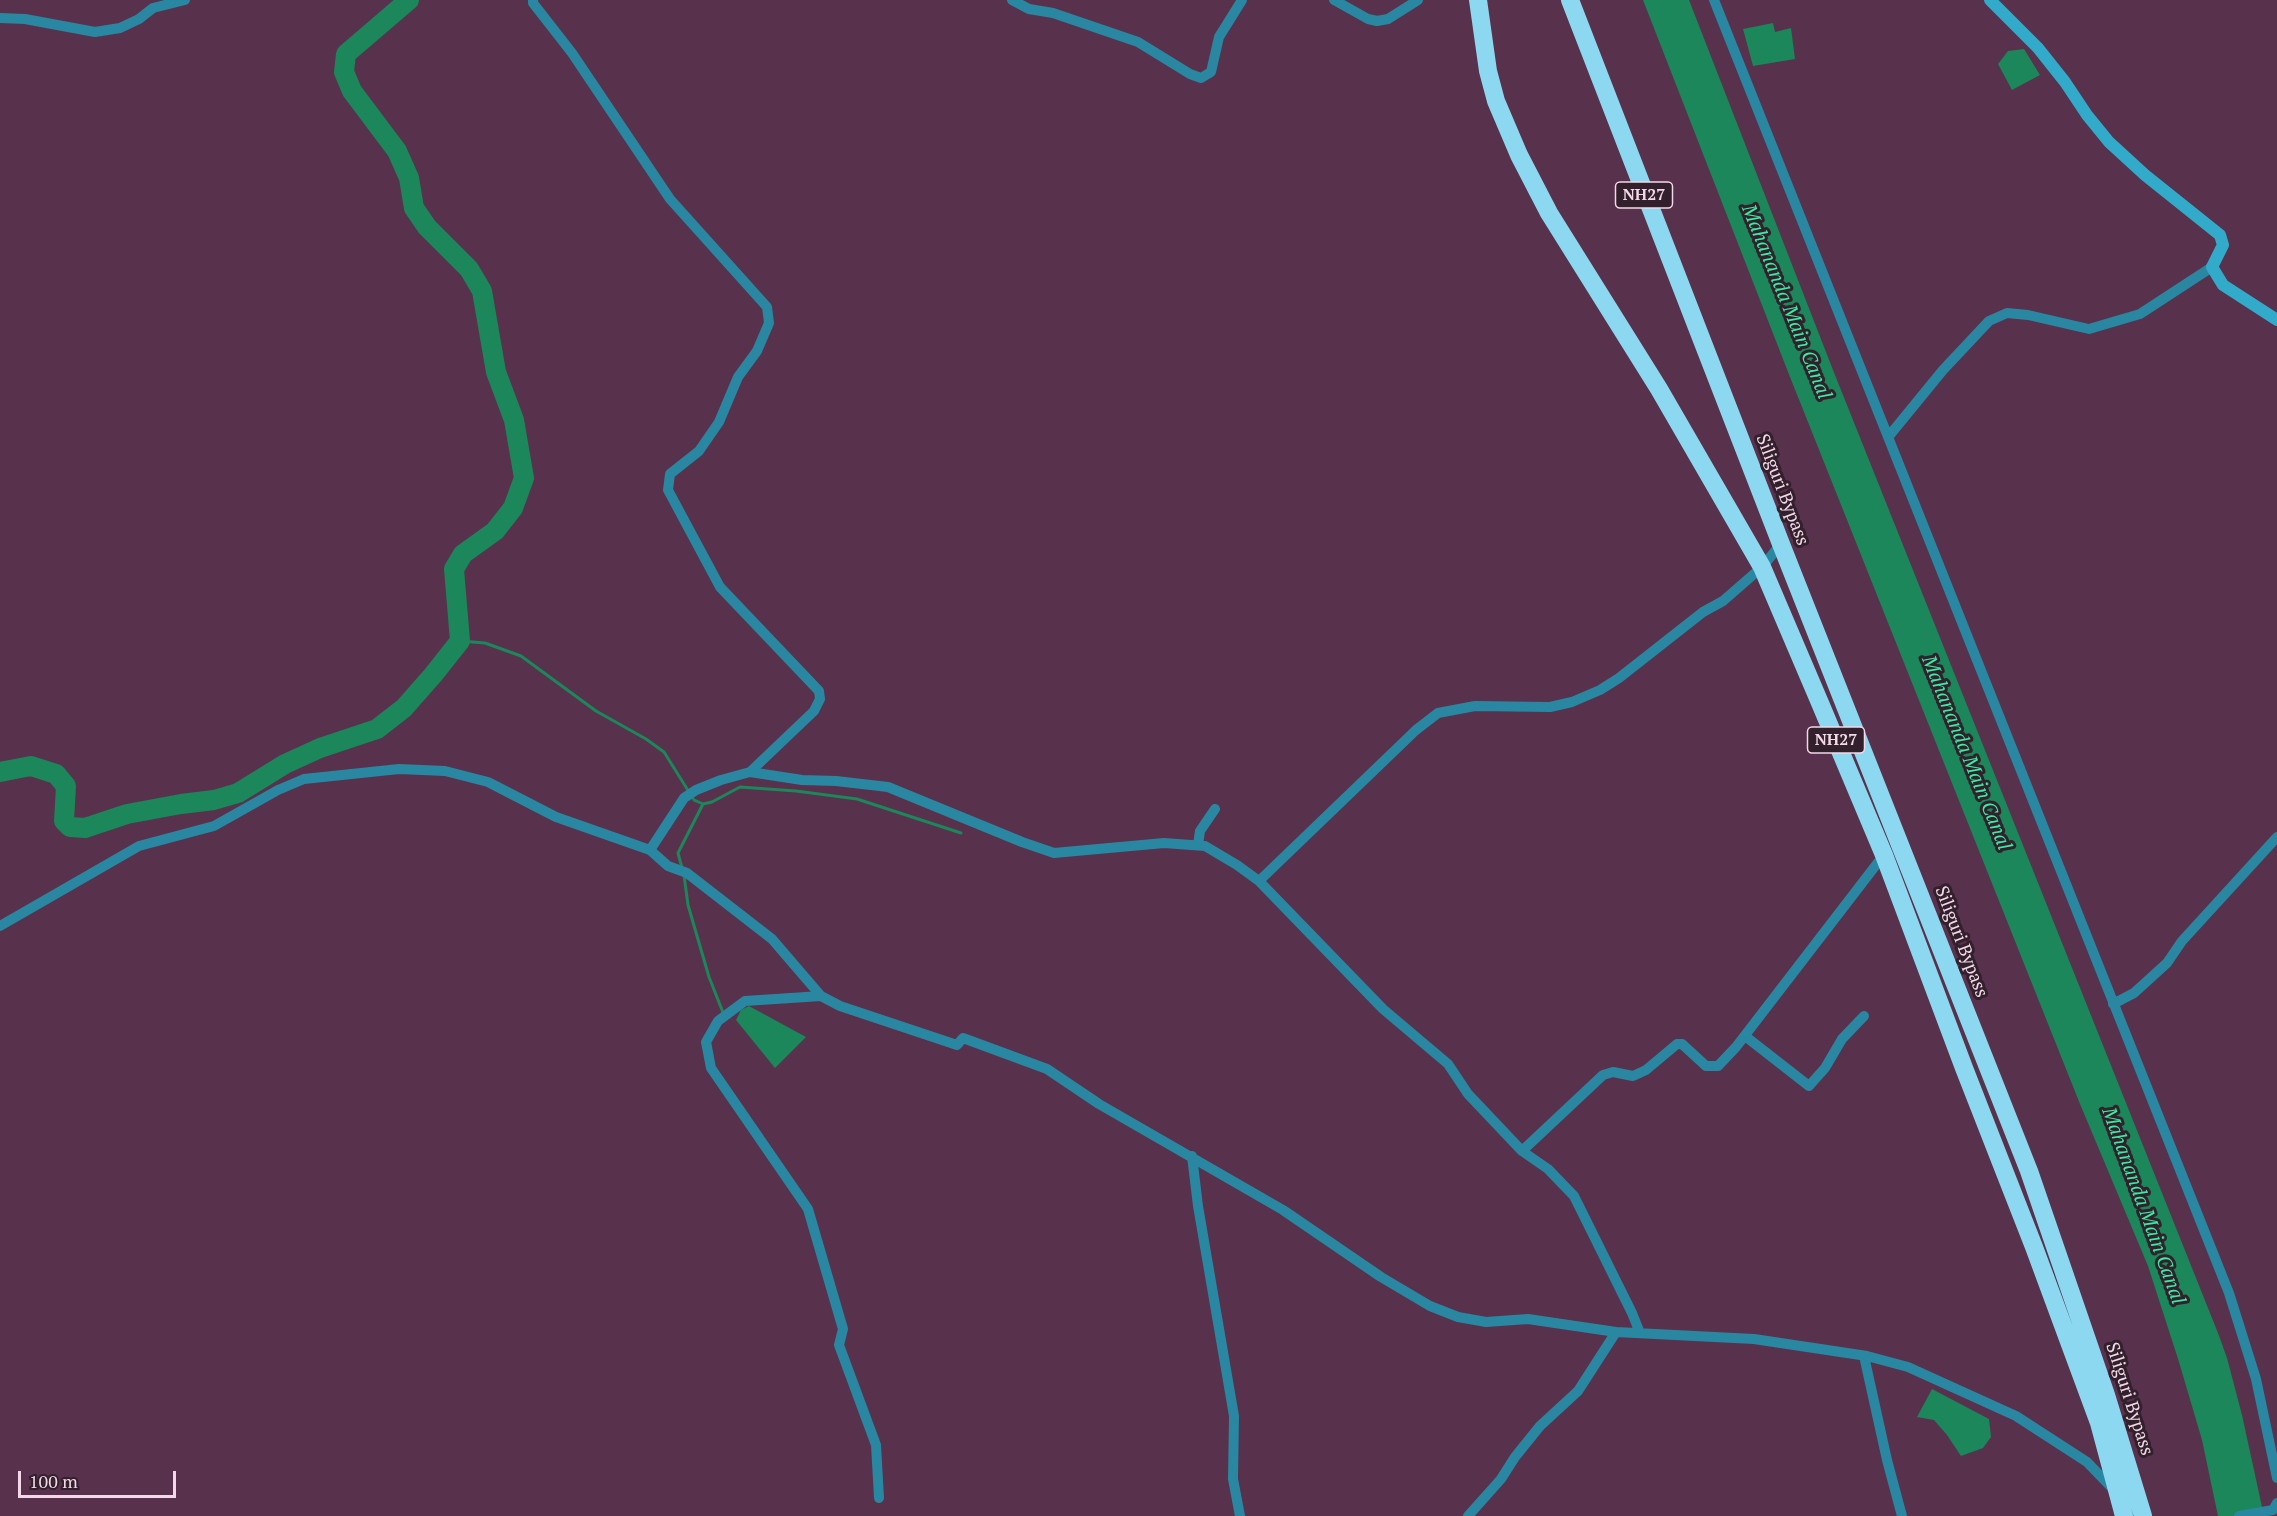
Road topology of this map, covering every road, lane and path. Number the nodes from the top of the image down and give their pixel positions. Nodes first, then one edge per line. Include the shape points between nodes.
1 (185, 0) edge
2 (533, 0) edge
3 (1012, 0) edge
4 (1242, 0) edge
5 (1334, 0) edge
6 (1418, 0) edge
7 (1478, 0) edge
8 (1570, 0) edge
9 (1714, 0) edge
10 (1990, 0) edge
11 (0, 18) edge
12 (2212, 267) junction
13 (2277, 320) edge
14 (1888, 436) junction
15 (1781, 544) junction
16 (1762, 567) junction
17 (750, 772) junction
18 (1215, 809) dead end
19 (2277, 837) edge
20 (1898, 839) junction
21 (1198, 845) junction
22 (650, 850) junction
23 (1884, 855) junction
24 (1259, 881) junction
25 (0, 926) edge
26 (821, 996) junction
27 (2113, 1004) junction
28 (1864, 1016) dead end
29 (1745, 1036) junction
30 (1522, 1150) junction
31 (1192, 1156) junction
32 (1616, 1332) junction
33 (1640, 1333) junction
34 (1863, 1356) junction
35 (2277, 1478) edge
36 (2119, 1495) junction
37 (2138, 1496) junction
38 (879, 1498) dead end
39 (2275, 1506) edge
40 (1240, 1516) edge
41 (1468, 1516) edge
42 (1902, 1516) edge
43 (2124, 1516) edge
44 (2143, 1516) edge
45 (2239, 1516) edge

1 - 11 street via 153,8 120,28 95,32
2 - 17 street via 670,199 767,307 769,322 757,351 738,377 719,422 699,451 670,474 668,490 720,586 819,691 814,711
3 - 4 street via 1029,9 1138,42 1201,78 1210,72 1219,37
5 - 6 street via 1377,21 1388,19
7 - 16 highway, NH27 via 1488,70 1519,155 1549,213 1659,389
8 - 15 highway, Siliguri Bypass / NH27
9 - 14 street
10 - 12 street via 2038,48 2109,142 2220,235 2223,245
12 - 13 street via 2223,285
12 - 14 street via 2140,314 2089,329 2007,313 1989,321
14 - 27 street
15 - 16 street
15 - 20 highway, Siliguri Bypass / NH27
16 - 23 highway, NH27
16 - 24 street via 1723,601 1600,690 1550,707 1474,706 1438,713
17 - 21 street via 888,787 1054,853 1164,843
17 - 22 street via 696,790 684,798
18 - 21 street via 1200,831
19 - 27 street via 2182,941 2167,963 2134,993
20 - 23 street
20 - 37 highway, Siliguri Bypass / NH27 via 2029,1171
21 - 24 street
22 - 25 street via 556,817 488,782 445,771 399,769 304,778 214,826 138,846
22 - 26 street via 668,866 687,873 772,939
23 - 29 street
23 - 36 highway, NH27 via 2099,1423
24 - 30 street via 1383,1009 1448,1064 1468,1094
26 - 31 street via 957,1045 963,1038 1047,1069 1099,1104
26 - 38 street via 745,1001 718,1021 706,1042 711,1068 808,1209 843,1329 839,1345 876,1445
27 - 35 street via 2229,1293 2256,1379
28 - 29 street via 1842,1039 1809,1086
29 - 30 street via 1718,1066 1706,1066 1682,1044 1677,1044 1633,1076 1613,1072 1603,1075
30 - 33 street via 1574,1196
31 - 32 street via 1430,1306 1486,1322 1528,1319
31 - 40 street via 1234,1416 1233,1479
32 - 33 street
32 - 41 street via 1578,1392 1540,1426 1502,1479
33 - 34 street via 1754,1339
34 - 36 street via 1908,1367 2016,1416 2087,1462
34 - 42 street
36 - 37 street
36 - 43 highway, NH27
37 - 44 highway, Siliguri Bypass / NH27
39 - 45 street

